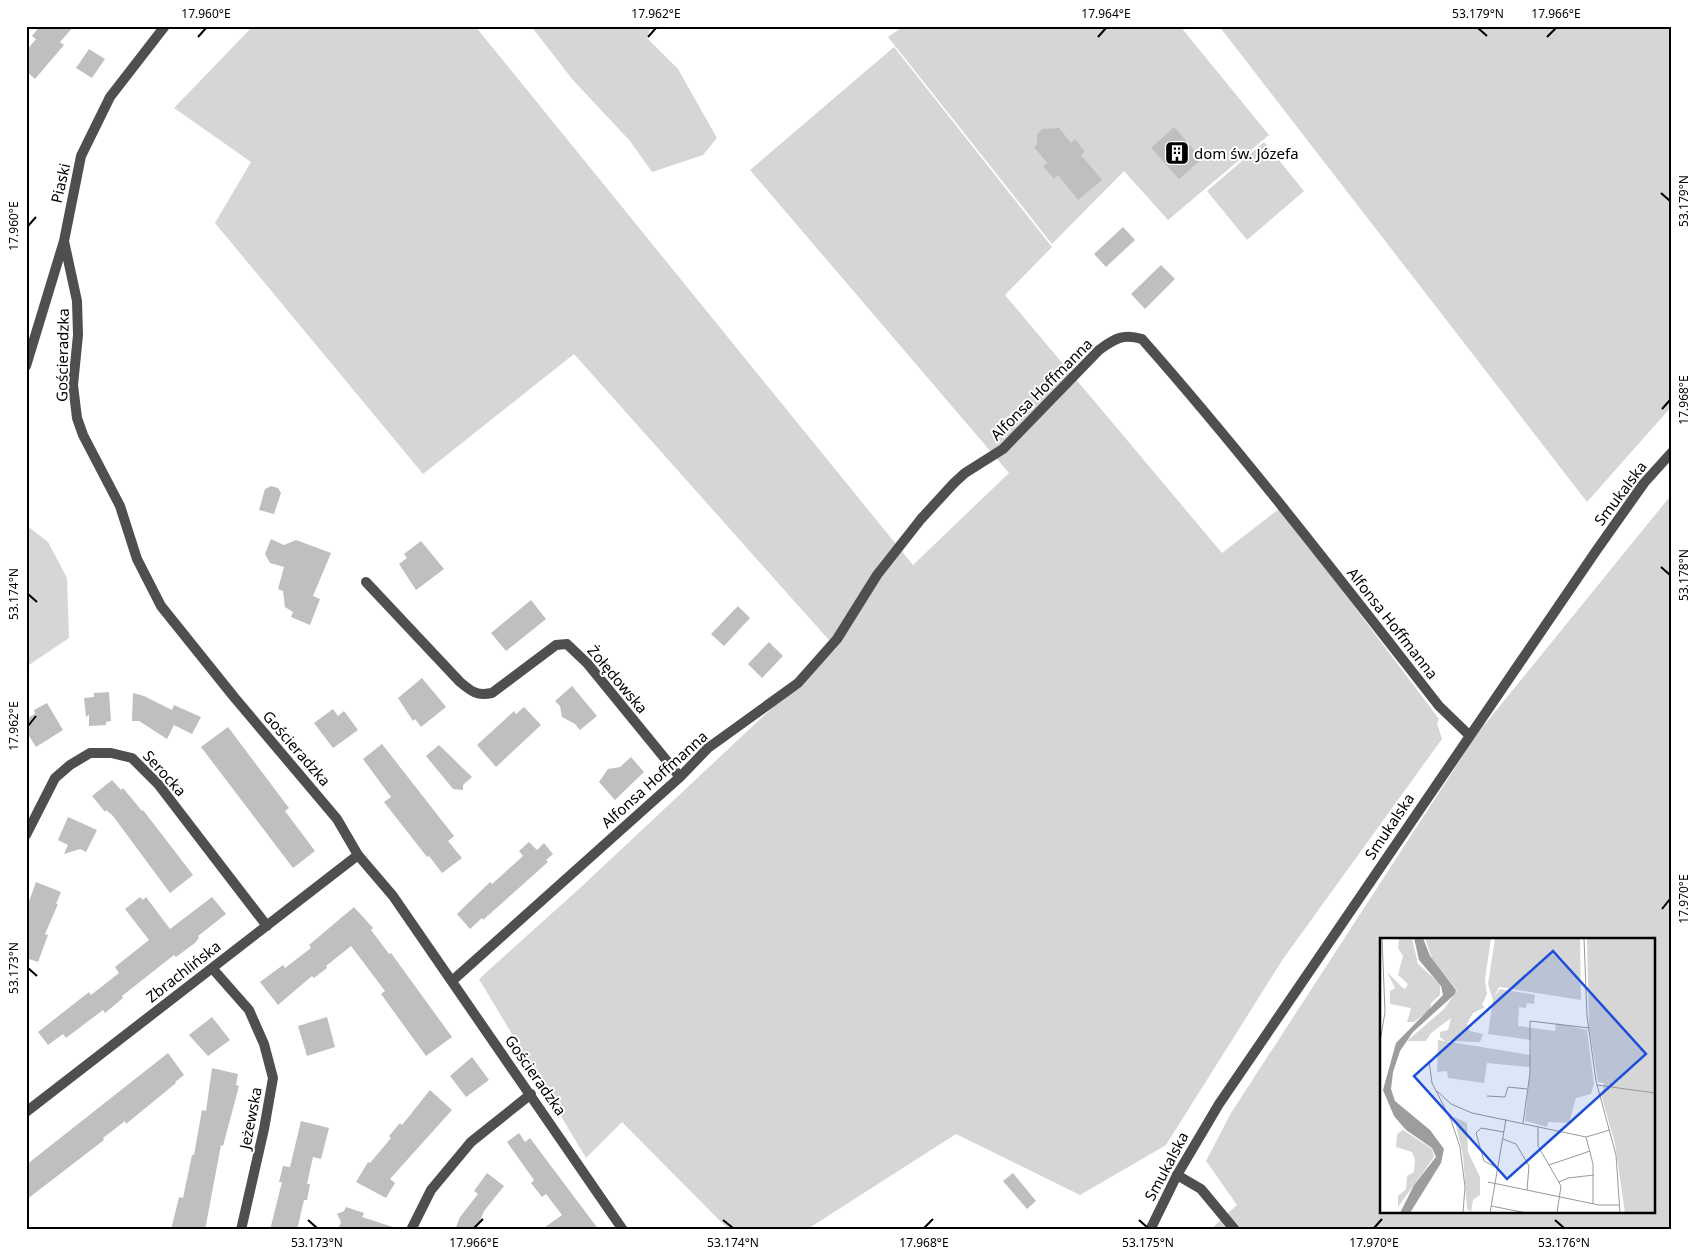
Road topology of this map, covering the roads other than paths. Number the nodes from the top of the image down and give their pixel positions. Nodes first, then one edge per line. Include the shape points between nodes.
1 (165, 26) edge
2 (64, 241) junction
3 (26, 366) edge
4 (1672, 452) edge
5 (366, 582) dead end
6 (1469, 735) junction
7 (680, 777) junction
8 (26, 834) edge
9 (358, 855) junction
10 (267, 926) junction
11 (212, 968) junction
12 (452, 981) junction
13 (531, 1094) junction
14 (26, 1112) edge
15 (1177, 1175) junction
16 (241, 1230) edge
17 (410, 1230) edge
18 (623, 1230) edge
19 (1150, 1230) edge
20 (1235, 1230) edge

1 - 2 street, Piaski via 110,97 81,156
2 - 3 street, Piaski
2 - 9 street, Gościeradzka via 78,301 73,386 77,418 120,506 137,560 161,606 337,819
4 - 6 street, Smukalska via 1629,504
5 - 7 street, Żołędowska via 460,682 480,695 492,693 556,645 567,644 587,663
6 - 7 street, Alfonsa Hoffmanna via 1439,706 1196,400 1142,339 1131,336 1116,337 1099,350 1003,449 965,472 877,575 837,639 798,683 708,748
6 - 15 street, Smukalska via 1219,1104
7 - 12 street, Alfonsa Hoffmanna
8 - 10 street, Serocka via 55,778 70,765 90,754 111,753 132,758 158,784
9 - 10 street, Zbrachlińska
9 - 12 street, Gościeradzka via 393,896
10 - 11 street, Zbrachlińska
11 - 14 street, Zbrachlińska
11 - 16 street, Jeżewska via 249,1010 264,1044 273,1078
12 - 13 street, Gościeradzka
13 - 17 street via 471,1142 431,1190
13 - 18 street, Gościeradzka
15 - 19 street, Smukalska
15 - 20 street via 1202,1189

